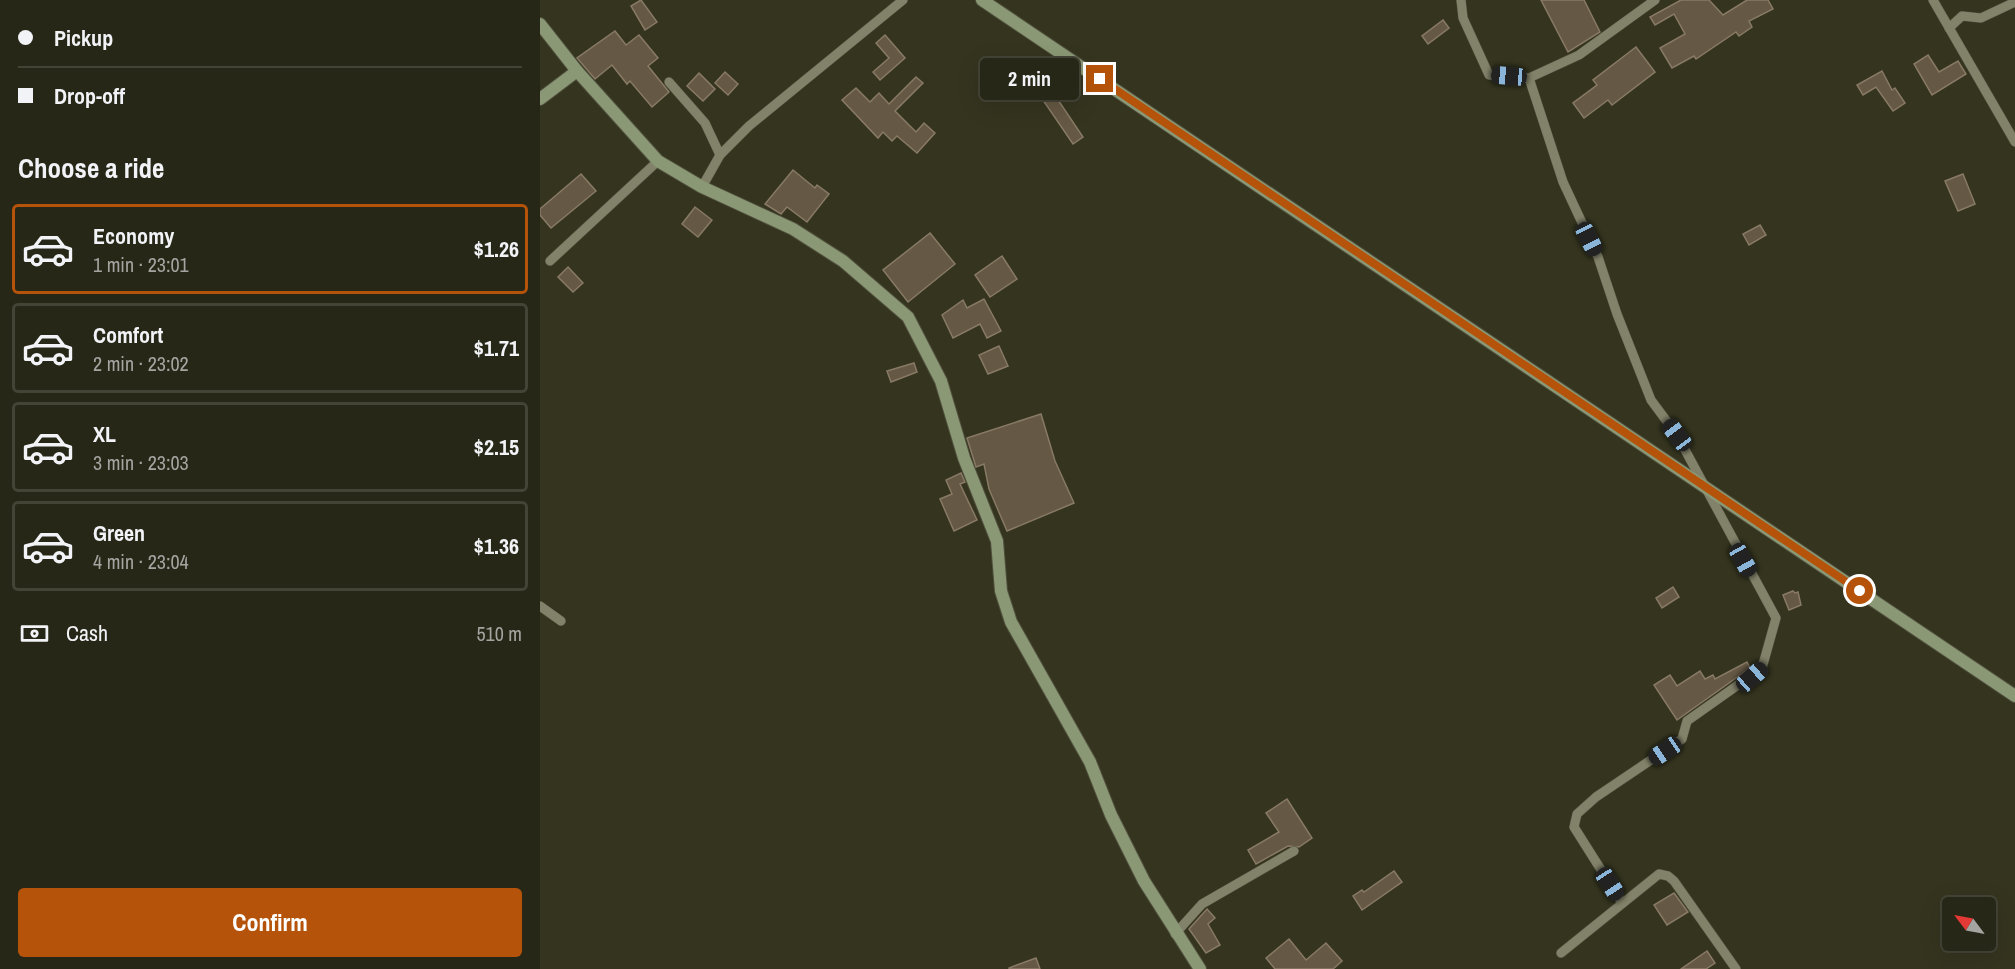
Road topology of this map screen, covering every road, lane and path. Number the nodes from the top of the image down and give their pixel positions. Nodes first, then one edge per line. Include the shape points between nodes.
1 (903, 0) edge
2 (982, 0) edge
3 (1461, 0) edge
4 (1655, 0) edge
5 (1933, 0) edge
6 (2015, 2) edge
7 (540, 24) edge
8 (1949, 28) junction
9 (577, 71) junction
10 (1529, 78) junction
11 (669, 82) dead end
12 (540, 99) edge
13 (2015, 142) edge
14 (720, 155) junction
15 (658, 161) junction
16 (702, 187) junction
17 (550, 261) dead end
18 (1705, 487) junction
19 (540, 606) edge
20 (561, 621) dead end
21 (2015, 696) edge
22 (1294, 851) dead end
23 (1622, 903) junction
24 (1175, 934) junction
25 (1561, 953) dead end
26 (1200, 969) edge
27 (1736, 969) edge

1 - 14 street via 749,126
2 - 18 street
3 - 10 street via 1463,18 1489,75
4 - 10 street via 1579,55
5 - 8 street
6 - 8 street via 1981,18 1962,16
7 - 9 street
8 - 13 street
9 - 12 street
9 - 15 street
10 - 18 street via 1567,193 1599,257 1651,400 1677,435
11 - 14 street via 705,123
14 - 16 street
15 - 16 street
15 - 17 street
16 - 24 street via 793,229 843,261 892,301 913,325 940,381 964,458 997,541 1001,591 1011,622 1090,762 1144,881
18 - 21 street
18 - 23 street via 1776,618 1774,631 1762,668 1687,721 1682,739 1577,814 1574,827
19 - 20 street
22 - 24 street via 1202,904
23 - 25 street
23 - 27 street via 1659,874 1668,876
24 - 26 street

